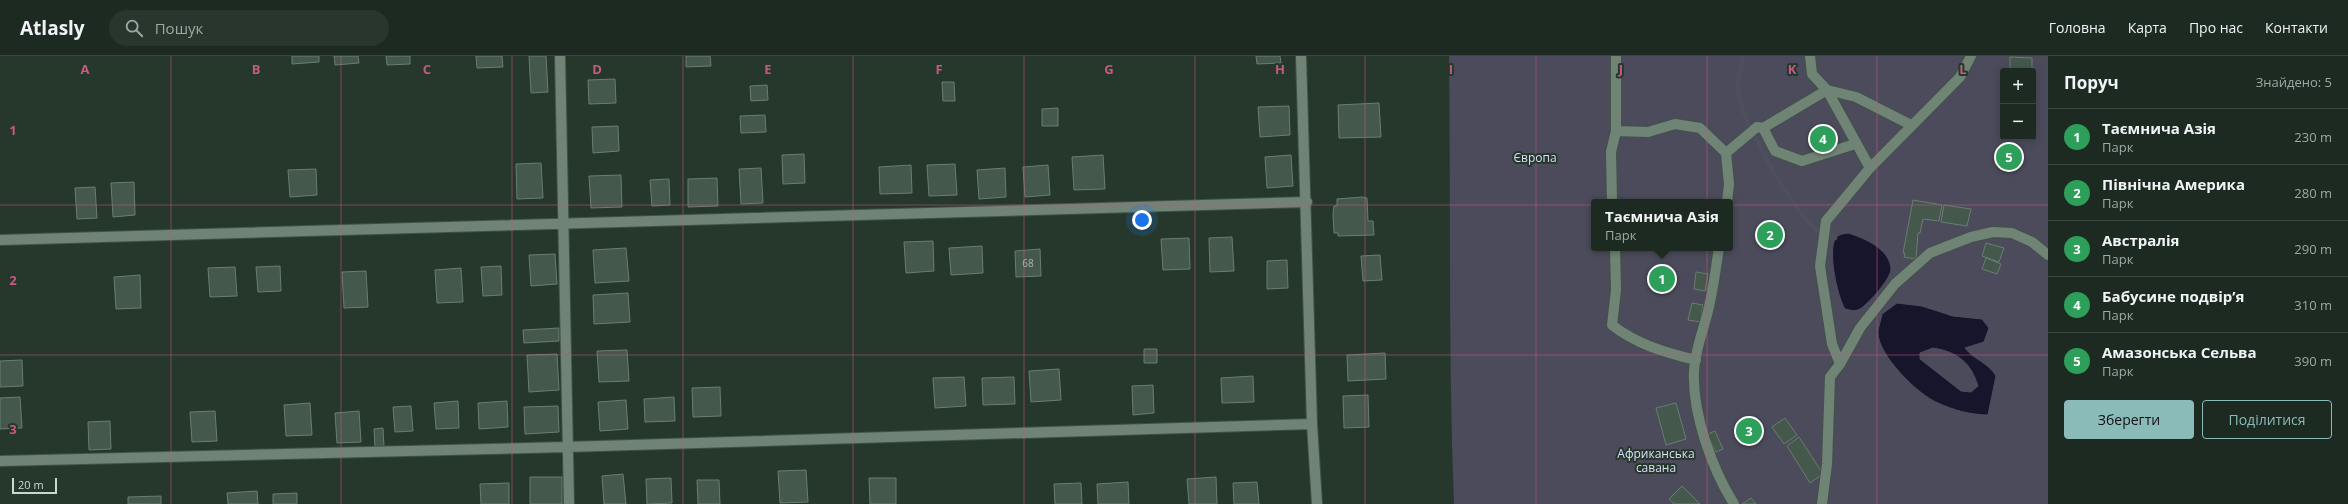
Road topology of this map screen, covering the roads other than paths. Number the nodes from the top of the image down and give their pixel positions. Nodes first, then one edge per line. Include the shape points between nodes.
1 (560, 56) edge
2 (1301, 56) edge
3 (1616, 56) edge
4 (1810, 56) edge
5 (1971, 56) edge
6 (1827, 90) junction
7 (1911, 125) junction
8 (1756, 129) junction
9 (1616, 131) junction
10 (1855, 144) junction
11 (1726, 152) junction
12 (1870, 168) junction
13 (1612, 199) edge
14 (1727, 199) edge
15 (1307, 202) junction
16 (565, 222) junction
17 (0, 240) edge
18 (1615, 251) edge
19 (1718, 251) edge
20 (2048, 255) edge
21 (1696, 360) junction
22 (1840, 364) junction
23 (1312, 424) junction
24 (566, 447) junction
25 (0, 461) edge
26 (569, 504) edge
27 (1317, 504) edge
28 (1734, 504) edge
29 (1822, 504) edge

1 - 16 street
2 - 15 street
3 - 9 street
4 - 6 street via 1812,74
5 - 7 street via 1960,78
6 - 7 street via 1856,97
6 - 8 street
6 - 10 street
7 - 12 street
8 - 10 street via 1775,151 1802,161
8 - 11 street
9 - 11 street via 1648,132 1675,124 1700,128
9 - 13 street via 1611,152
10 - 12 street
11 - 14 street via 1729,184
12 - 22 street via 1826,221 1821,253 1827,321
15 - 16 street
15 - 23 street
16 - 17 street
16 - 24 street
18 - 21 street via 1616,290 1612,325 1628,337 1672,354
19 - 21 street
20 - 22 street via 2032,242 2012,233 1994,232 1930,253 1895,284 1860,328
21 - 28 street via 1696,398 1704,438
22 - 29 street via 1830,377 1827,464
23 - 24 street
23 - 27 street
24 - 25 street
24 - 26 street

